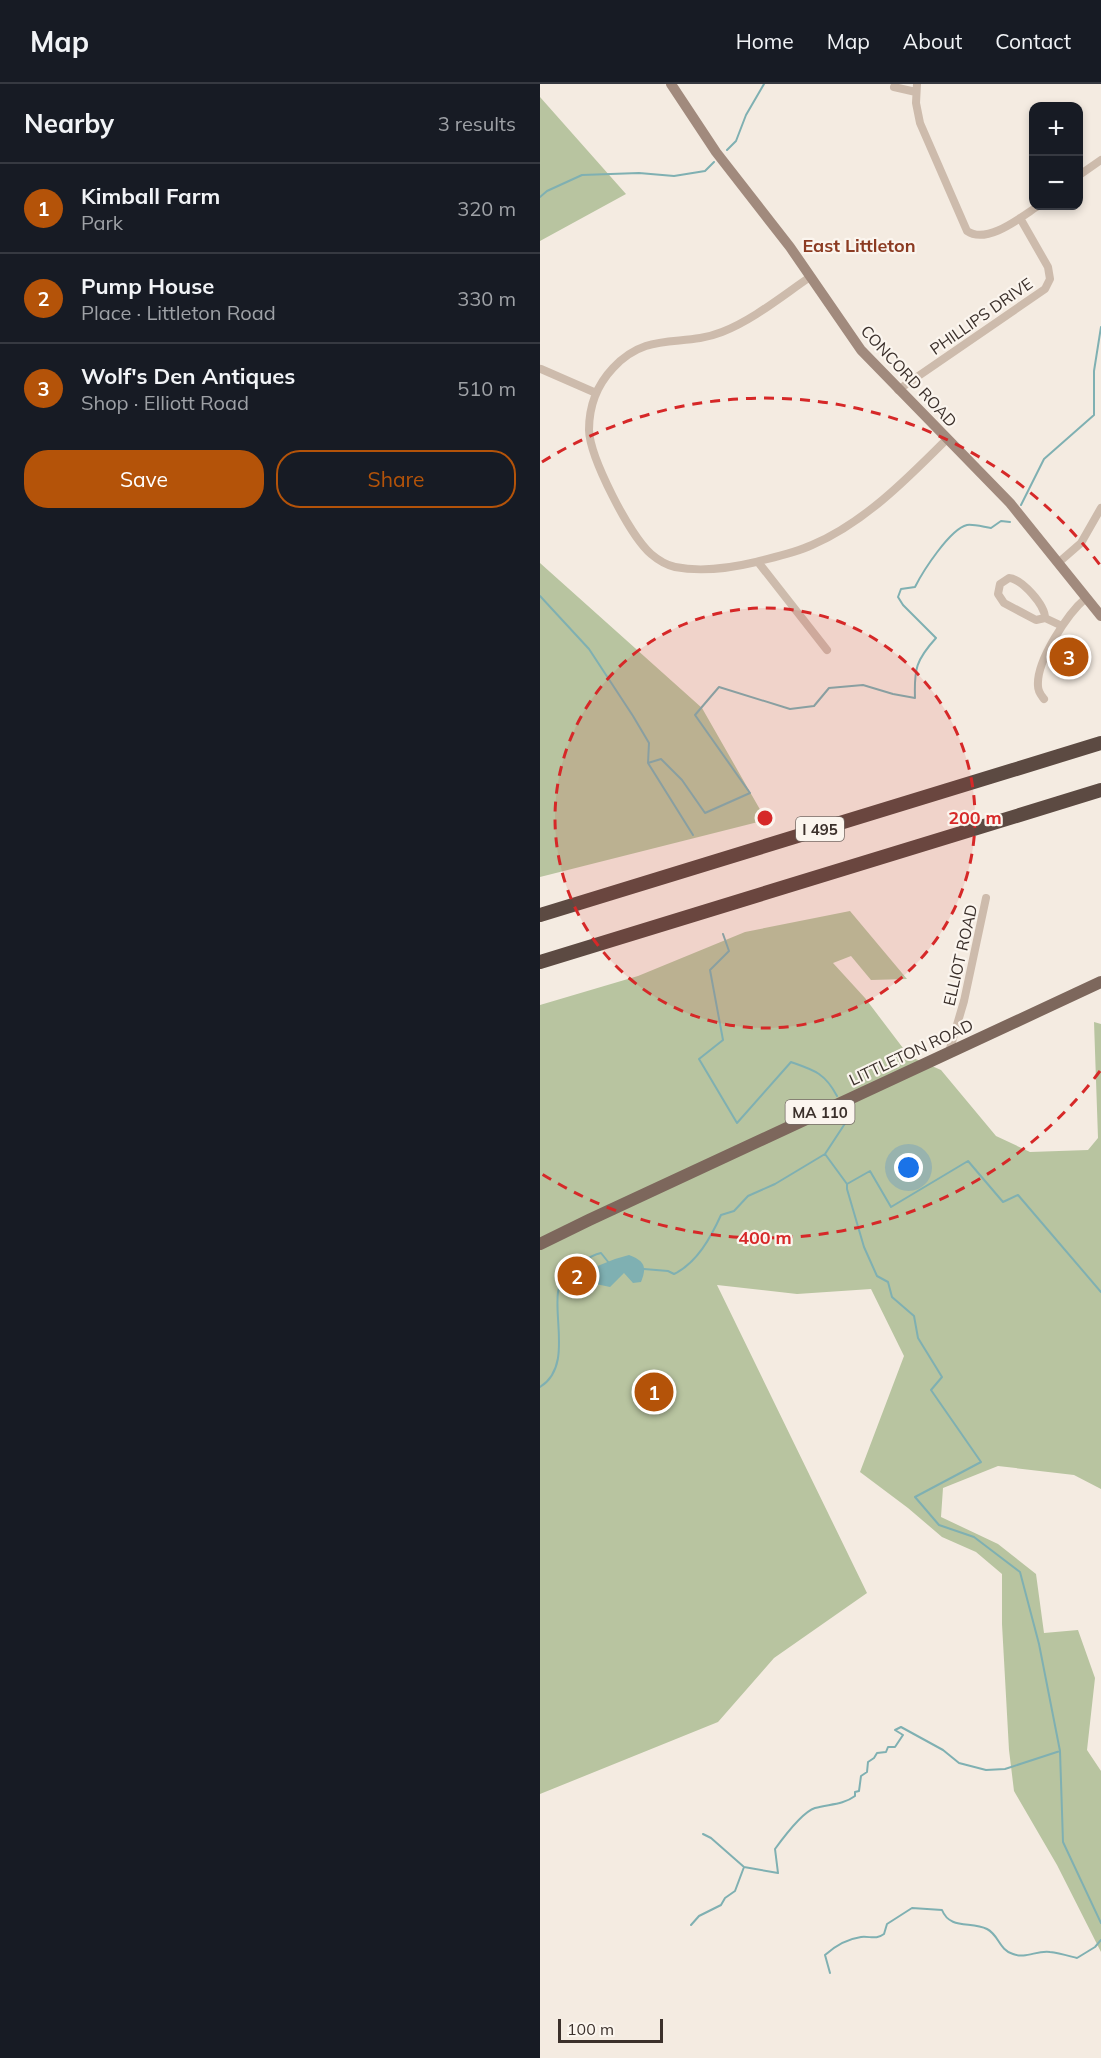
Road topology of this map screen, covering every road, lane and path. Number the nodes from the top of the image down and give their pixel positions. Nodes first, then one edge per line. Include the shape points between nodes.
1 (670, 84) edge
2 (894, 87) dead end
3 (917, 88) edge
4 (1101, 160) edge
5 (1083, 173) edge
6 (1032, 210) edge
7 (1020, 218) junction
8 (810, 277) junction
9 (541, 369) edge
10 (898, 390) junction
11 (596, 393) junction
12 (947, 439) junction
13 (1101, 508) edge
14 (758, 562) junction
15 (1058, 562) junction
16 (1086, 598) junction
17 (1101, 616) edge
18 (1045, 618) junction
19 (1062, 626) junction
20 (826, 650) dead end
21 (1044, 699) dead end
22 (1101, 743) edge
23 (1101, 790) edge
24 (986, 898) dead end
25 (540, 915) edge
26 (540, 962) edge
27 (1101, 982) edge
28 (949, 1052) junction
29 (540, 1244) edge

1 - 8 main road, CONCORD ROAD
2 - 3 street
3 - 7 street via 920,123 967,231 984,236
4 - 5 street
6 - 7 street
7 - 10 street, PHILLIPS DRIVE via 1048,267 1045,289
8 - 10 main road, CONCORD ROAD via 861,350
8 - 11 street via 724,332 664,341 636,350 612,368
9 - 11 street
10 - 12 main road, CONCORD ROAD
11 - 14 street via 590,422 593,452 646,549 663,563 678,567 730,567
12 - 14 street via 896,489 840,530 813,545
12 - 15 main road, CONCORD ROAD via 1010,503
13 - 15 street via 1081,543
14 - 20 street
15 - 16 main road, CONCORD ROAD
16 - 17 main road, CONCORD ROAD
16 - 19 street
18 - 18 street via 1035,620 1004,603 998,594 1000,584 1009,578 1020,580 1042,607
18 - 19 street
19 - 21 street via 1039,675 1038,688
22 - 25 highway, I 495
23 - 26 highway
24 - 28 street, ELLIOT ROAD
27 - 28 main road, LITTLETON ROAD / MA 110
28 - 29 main road, LITTLETON ROAD / MA 110

